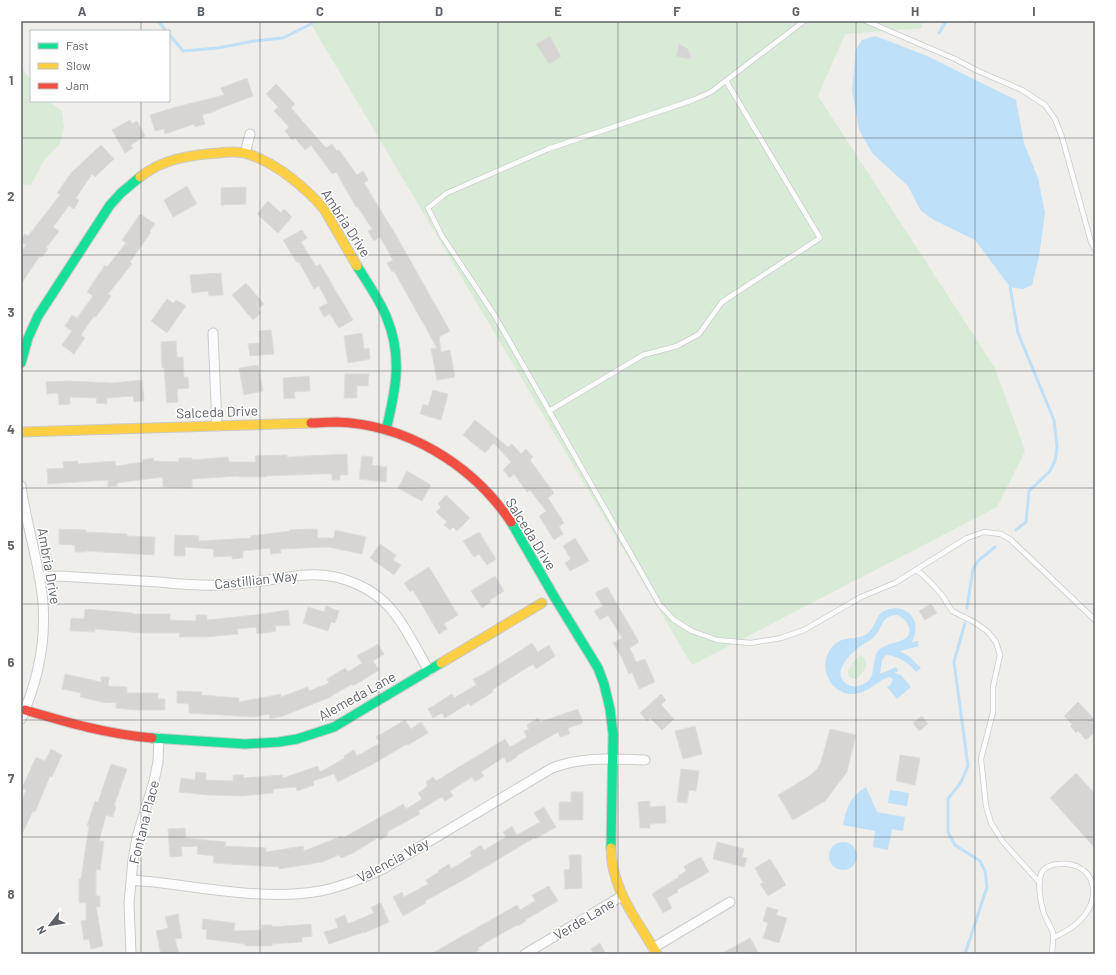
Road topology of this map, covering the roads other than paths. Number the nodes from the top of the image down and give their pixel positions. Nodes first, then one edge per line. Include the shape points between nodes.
1 (804, 21) edge
2 (866, 21) edge
3 (726, 81) junction
4 (250, 134) dead end
5 (245, 153) junction
6 (1095, 249) edge
7 (213, 333) dead end
8 (21, 363) edge
9 (549, 411) junction
10 (217, 426) junction
11 (386, 430) junction
12 (21, 432) edge
13 (21, 486) edge
14 (915, 570) junction
15 (39, 577) junction
16 (542, 603) dead end
17 (1095, 620) edge
18 (429, 671) junction
19 (25, 710) junction
20 (21, 719) edge
21 (160, 738) junction
22 (612, 759) junction
23 (645, 760) dead end
24 (131, 880) junction
25 (1040, 883) junction
26 (622, 896) junction
27 (730, 902) dead end
28 (1053, 938) junction
29 (655, 951) edge
30 (131, 954) edge
31 (525, 954) edge
32 (1052, 954) edge

1 - 3 lane
2 - 6 lane via 1022,90 1045,105 1055,119 1062,137
3 - 9 lane via 820,238 722,302 699,334 677,346 643,355
3 - 9 lane via 694,100 548,150 447,193 428,208 442,236 495,316
4 - 5 street
5 - 8 street, Ambria Drive via 221,152 177,157 163,162 123,190 110,205 38,316
5 - 11 street, Ambria Drive via 285,172 311,194 324,209 386,315 393,330 398,366
7 - 10 street
9 - 14 lane via 660,605 674,620 692,631 721,640 751,643 781,638 804,630 861,596 895,583
10 - 11 street, Salceda Drive via 336,422
10 - 12 street, Salceda Drive
11 - 22 street, Salceda Drive via 419,442 460,467 476,480 505,514 598,668 605,684 612,717
13 - 15 street, Ambria Drive
14 - 17 lane via 967,538 984,532 1001,534 1011,540
14 - 25 lane via 942,595 952,611 978,625 996,642 1000,655 993,687 993,712 981,759 986,806 991,823 1003,842
15 - 18 street, Castillian Way via 220,586 306,575 338,577 356,583 383,601 395,614
15 - 19 street, Ambria Drive via 43,603 43,642 36,678
16 - 18 street, Alemeda Lane
18 - 21 street, Alemeda Lane via 334,727 298,740 246,745
19 - 20 street, Ambria Drive
19 - 21 street, Alemeda Lane via 103,732
21 - 24 street, Fontana Place via 154,782 137,837
22 - 23 street, Valencia Way
22 - 24 street, Valencia Way via 578,760 552,768 383,869 338,887 299,894 273,894
22 - 26 street, Salceda Drive via 611,861 614,880
24 - 30 street, Fontana Place
25 - 28 lane via 1044,914
25 - 28 lane via 1041,873 1045,868 1063,863 1076,864 1085,870 1092,883 1093,899 1088,911 1077,924
26 - 29 street, Salceda Drive
26 - 31 street, Verde Lane
27 - 29 street
28 - 32 lane

